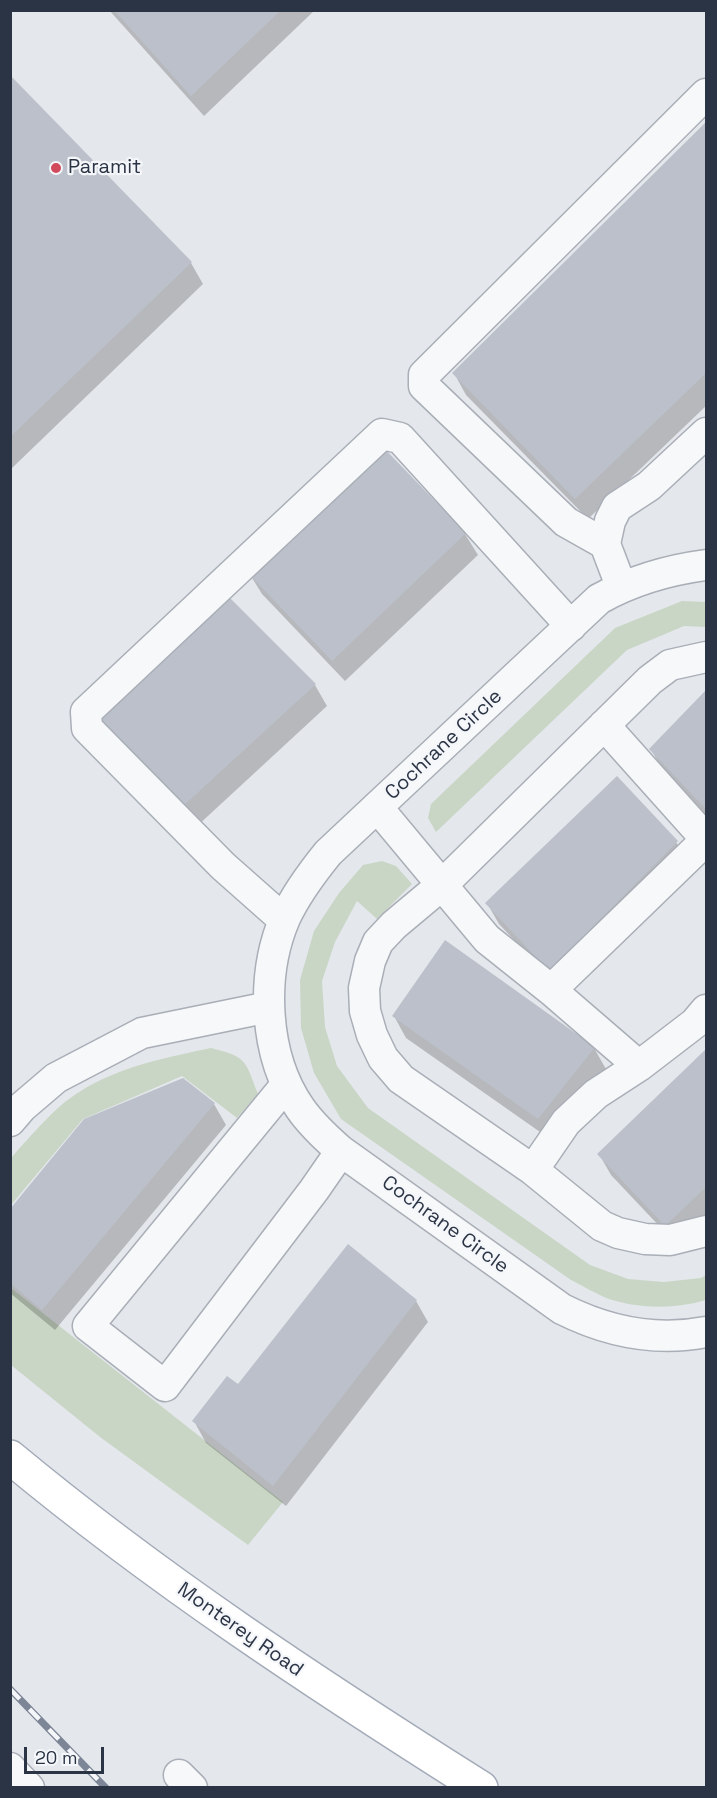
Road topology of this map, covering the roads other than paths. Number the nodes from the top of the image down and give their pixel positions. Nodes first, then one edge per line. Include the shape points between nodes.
1 (706, 94) edge
2 (706, 433) edge
3 (605, 544) junction
4 (706, 565) edge
5 (621, 586) junction
6 (571, 626) junction
7 (706, 657) edge
8 (604, 725) junction
9 (377, 807) junction
10 (706, 840) edge
11 (443, 884) junction
12 (285, 920) junction
13 (551, 990) junction
14 (269, 1007) junction
15 (706, 1011) edge
16 (639, 1066) junction
17 (286, 1085) junction
18 (10, 1121) edge
19 (341, 1151) junction
20 (533, 1170) junction
21 (706, 1231) edge
22 (706, 1332) edge
23 (10, 1457) edge
24 (10, 1768) edge
25 (29, 1788) edge
26 (481, 1788) edge

1 - 3 street via 424,375 424,386 566,522
2 - 3 street via 649,486 617,507
3 - 5 street
4 - 5 street, Cochrane Circle via 654,574
5 - 6 street, Cochrane Circle via 599,599
6 - 9 street, Cochrane Circle
6 - 12 street via 400,438 382,434 86,712 87,728 223,866
7 - 8 street via 670,665
8 - 10 street
8 - 11 street
9 - 11 street
9 - 12 street, Cochrane Circle via 328,853 297,894
10 - 13 street
11 - 13 street via 487,939
11 - 20 street via 378,942 364,988 372,1035 383,1058 401,1079
12 - 14 street, Cochrane Circle via 272,972
13 - 16 street
14 - 17 street, Cochrane Circle via 274,1045
14 - 18 street via 142,1033 56,1078
15 - 16 street
16 - 20 street via 596,1094 566,1122
17 - 19 street, Cochrane Circle via 316,1128
17 - 19 street via 88,1326 165,1386
19 - 22 street, Cochrane Circle via 562,1309 582,1319 639,1335
20 - 21 street via 602,1226 618,1233 670,1240
23 - 26 main road, Monterey Road via 214,1613
24 - 25 street

